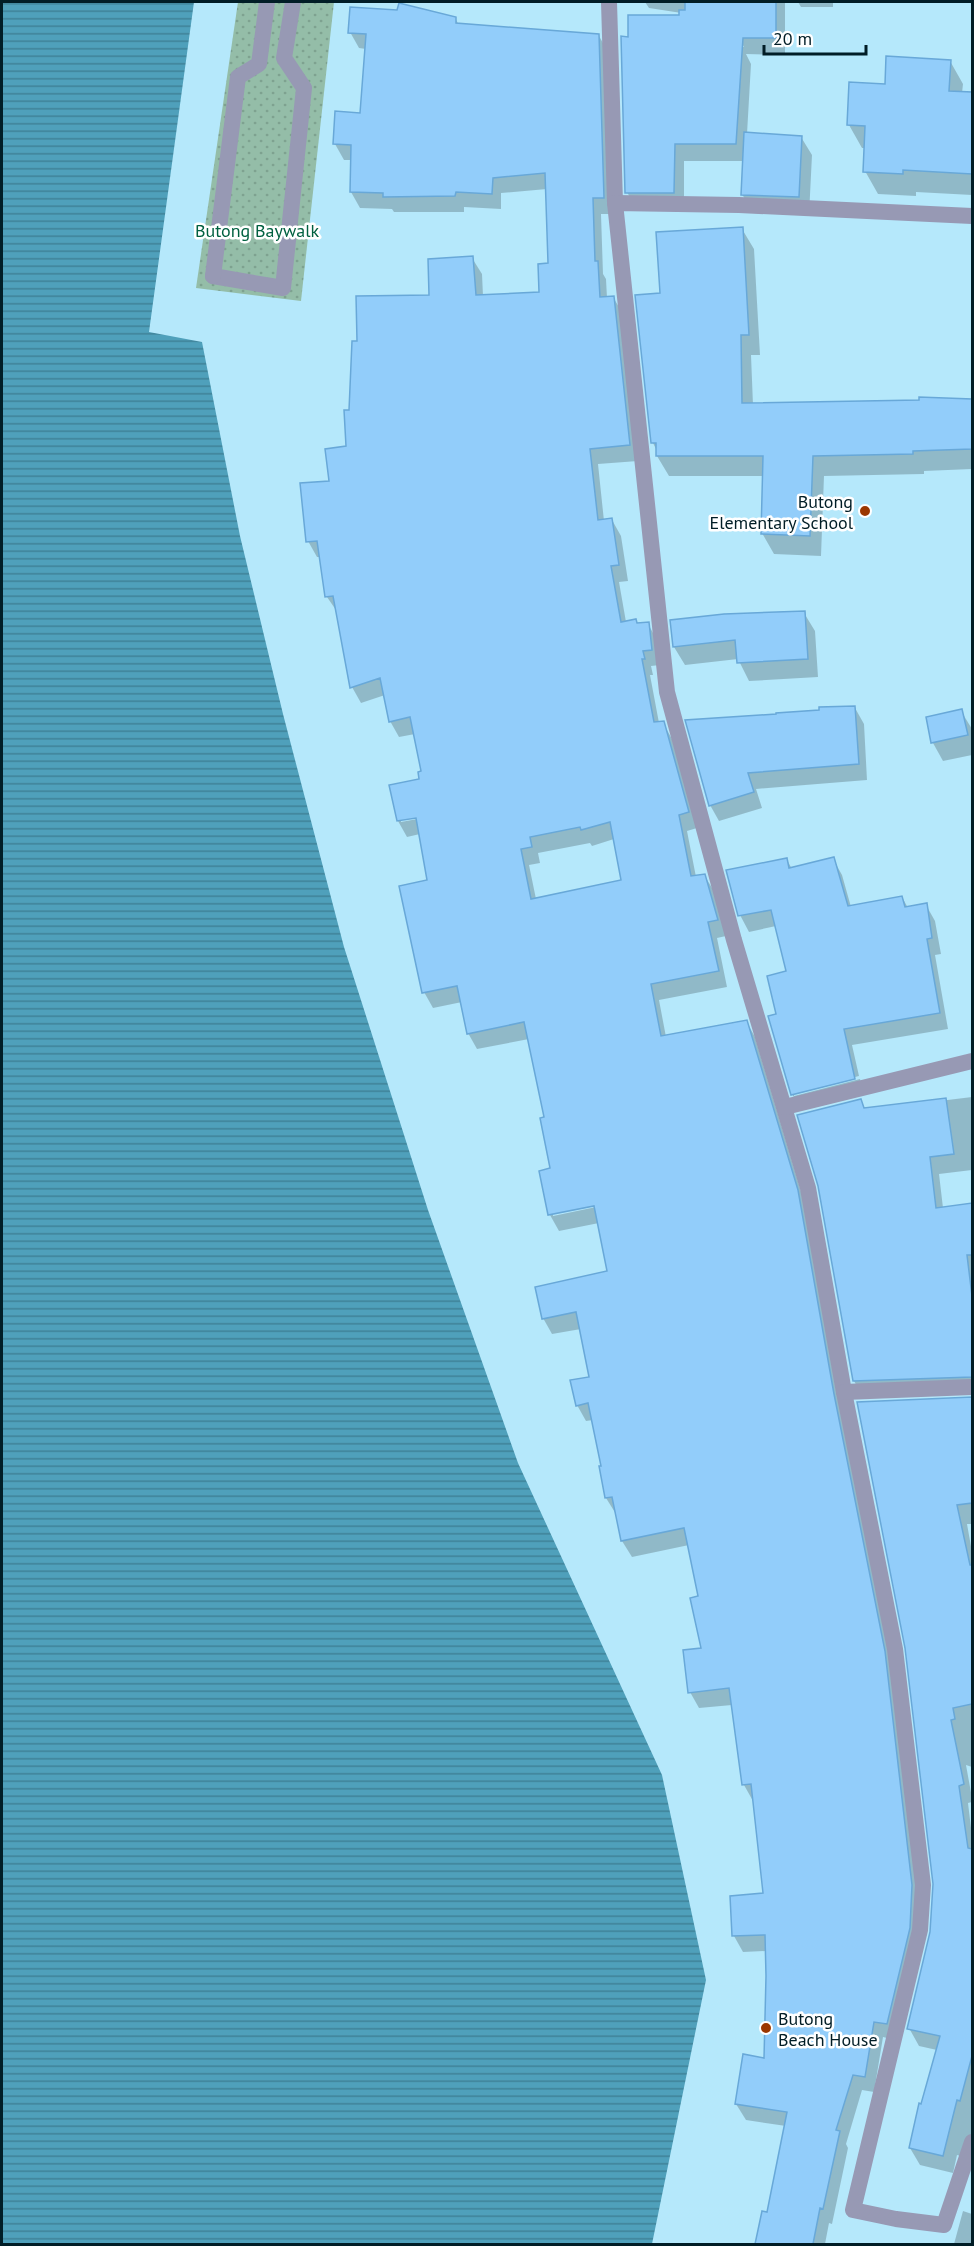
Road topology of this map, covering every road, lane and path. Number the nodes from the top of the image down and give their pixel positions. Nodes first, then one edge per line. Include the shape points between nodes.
1 (267, 2) edge
2 (293, 2) edge
3 (609, 2) edge
4 (615, 203) junction
5 (972, 216) edge
6 (972, 1061) edge
7 (785, 1107) junction
8 (972, 1387) edge
9 (844, 1392) junction
10 (972, 2142) edge

1 - 2 street via 259,64 238,77 213,276 283,288 304,88 284,58
3 - 4 street
4 - 5 street
4 - 7 street via 667,692 734,940
6 - 7 street
7 - 9 street via 808,1188
8 - 9 street
9 - 10 street via 895,1649 923,1884 920,1930 853,2210 944,2225

